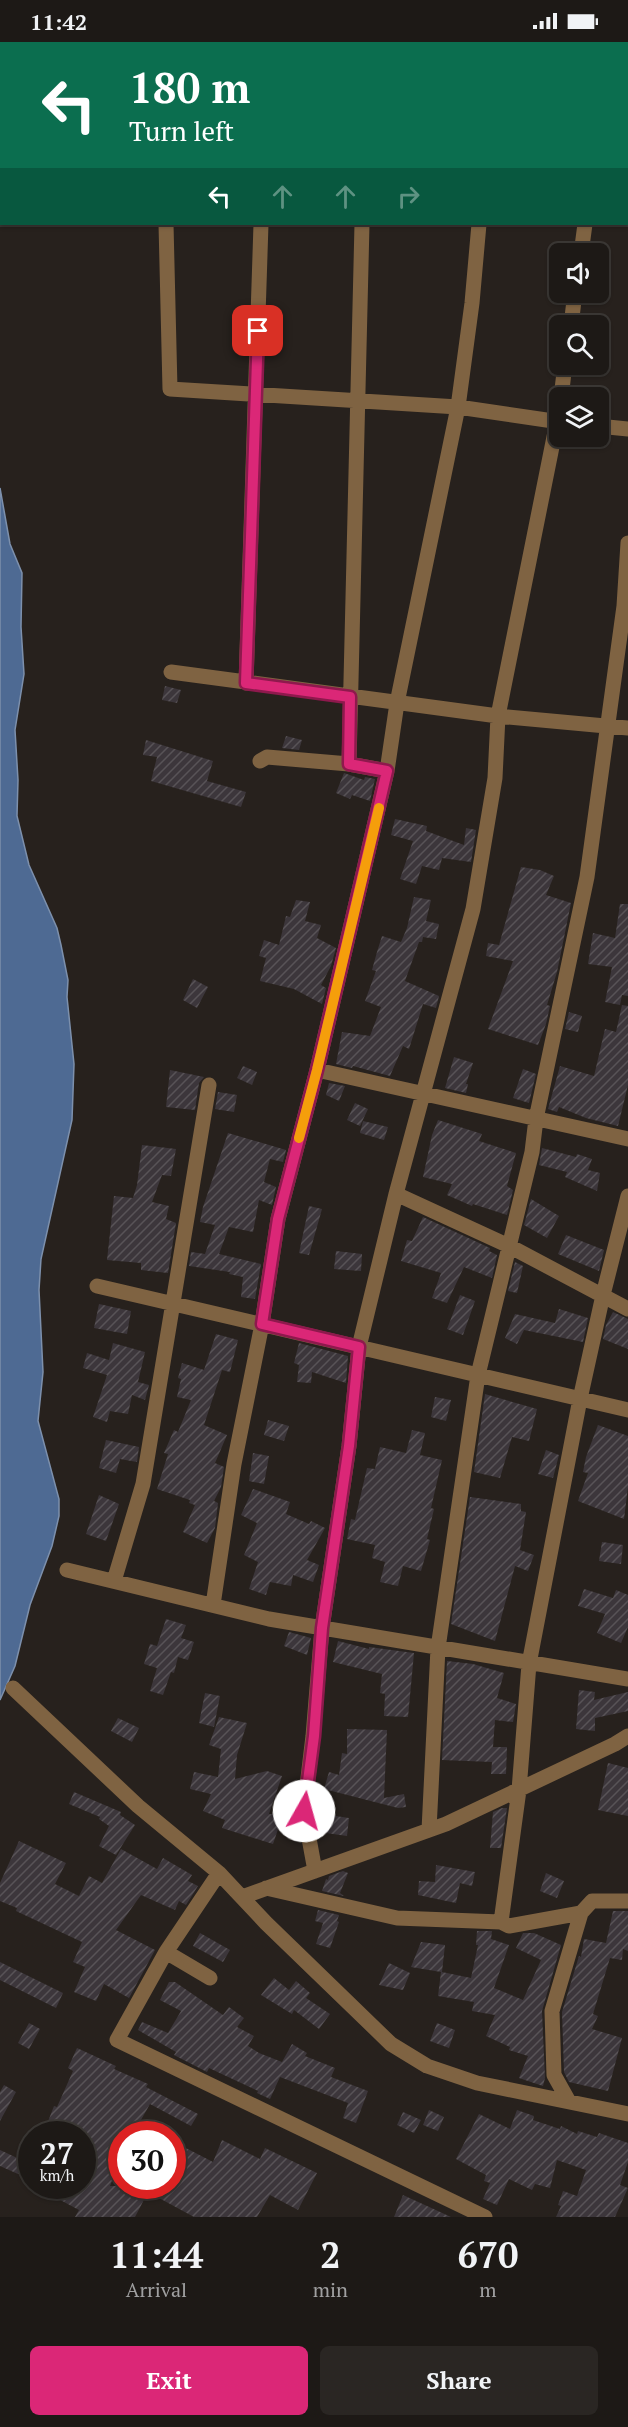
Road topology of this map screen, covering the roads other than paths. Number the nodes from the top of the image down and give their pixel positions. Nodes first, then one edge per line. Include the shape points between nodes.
1 (166, 225) edge
2 (261, 225) edge
3 (362, 225) edge
4 (479, 225) edge
5 (585, 225) edge
6 (582, 243) edge
7 (256, 395) junction
8 (359, 401) junction
9 (458, 407) junction
10 (549, 416) edge
11 (609, 427) edge
12 (628, 429) edge
13 (553, 447) edge
14 (628, 543) edge
15 (171, 672) dead end
16 (246, 683) junction
17 (350, 697) junction
18 (397, 704) junction
19 (498, 716) junction
20 (607, 726) junction
21 (628, 728) edge
22 (260, 761) dead end
23 (349, 764) junction
24 (387, 771) junction
25 (317, 1070) junction
26 (209, 1085) dead end
27 (424, 1094) junction
28 (536, 1119) junction
29 (628, 1139) edge
30 (396, 1194) junction
31 (628, 1196) edge
32 (509, 1246) junction
33 (98, 1286) dead end
34 (603, 1295) junction
35 (172, 1304) junction
36 (628, 1309) edge
37 (262, 1324) junction
38 (359, 1347) junction
39 (478, 1375) junction
40 (580, 1399) junction
41 (628, 1410) edge
42 (67, 1570) dead end
43 (114, 1581) junction
44 (213, 1605) junction
45 (322, 1628) junction
46 (438, 1648) junction
47 (529, 1664) junction
48 (628, 1680) edge
49 (13, 1688) dead end
50 (628, 1736) edge
51 (519, 1790) junction
52 (429, 1830) junction
53 (315, 1871) junction
54 (219, 1874) junction
55 (266, 1888) junction
56 (242, 1897) junction
57 (628, 1900) edge
58 (581, 1913) junction
59 (501, 1922) junction
60 (166, 1952) junction
61 (210, 1978) dead end
62 (568, 2100) junction
63 (628, 2114) edge
64 (485, 2217) edge

1 - 7 street via 170,389
2 - 7 street
3 - 8 street
4 - 9 street
5 - 6 street
7 - 8 street
7 - 16 street
8 - 9 street
8 - 17 street
9 - 10 street
9 - 18 street
11 - 12 street
13 - 19 street
14 - 20 street via 624,606
15 - 16 street
16 - 17 street
17 - 18 street
17 - 23 street
18 - 19 street
18 - 24 street
19 - 20 street
19 - 27 street via 495,778 473,909
20 - 21 street
20 - 28 street via 587,877
22 - 23 street via 267,757
23 - 24 street
24 - 25 street
25 - 27 street
25 - 37 street via 278,1219
26 - 35 street
27 - 28 street
27 - 30 street
28 - 29 street
28 - 32 street
30 - 32 street
30 - 38 street
31 - 34 street
32 - 34 street
32 - 39 street
33 - 35 street
34 - 36 street
34 - 40 street
35 - 37 street
35 - 43 street via 143,1484
37 - 38 street
37 - 44 street via 234,1464
38 - 39 street
38 - 45 street via 349,1446
39 - 40 street
39 - 46 street
40 - 41 street
40 - 47 street
42 - 43 street
43 - 44 street
44 - 45 street
45 - 46 street
45 - 53 street via 304,1811
46 - 47 street
46 - 52 street
47 - 48 street
47 - 51 street
49 - 54 street via 138,1806
50 - 51 street
51 - 52 street
51 - 59 street
52 - 53 street
53 - 55 street
54 - 56 street
54 - 60 street
55 - 56 street
55 - 59 street via 397,1918
56 - 62 street via 391,2044 427,2066 477,2083
57 - 58 street via 592,1901
58 - 59 street via 509,1926
58 - 62 street via 552,2011 554,2075
60 - 61 street
60 - 64 street via 117,2040
62 - 63 street

